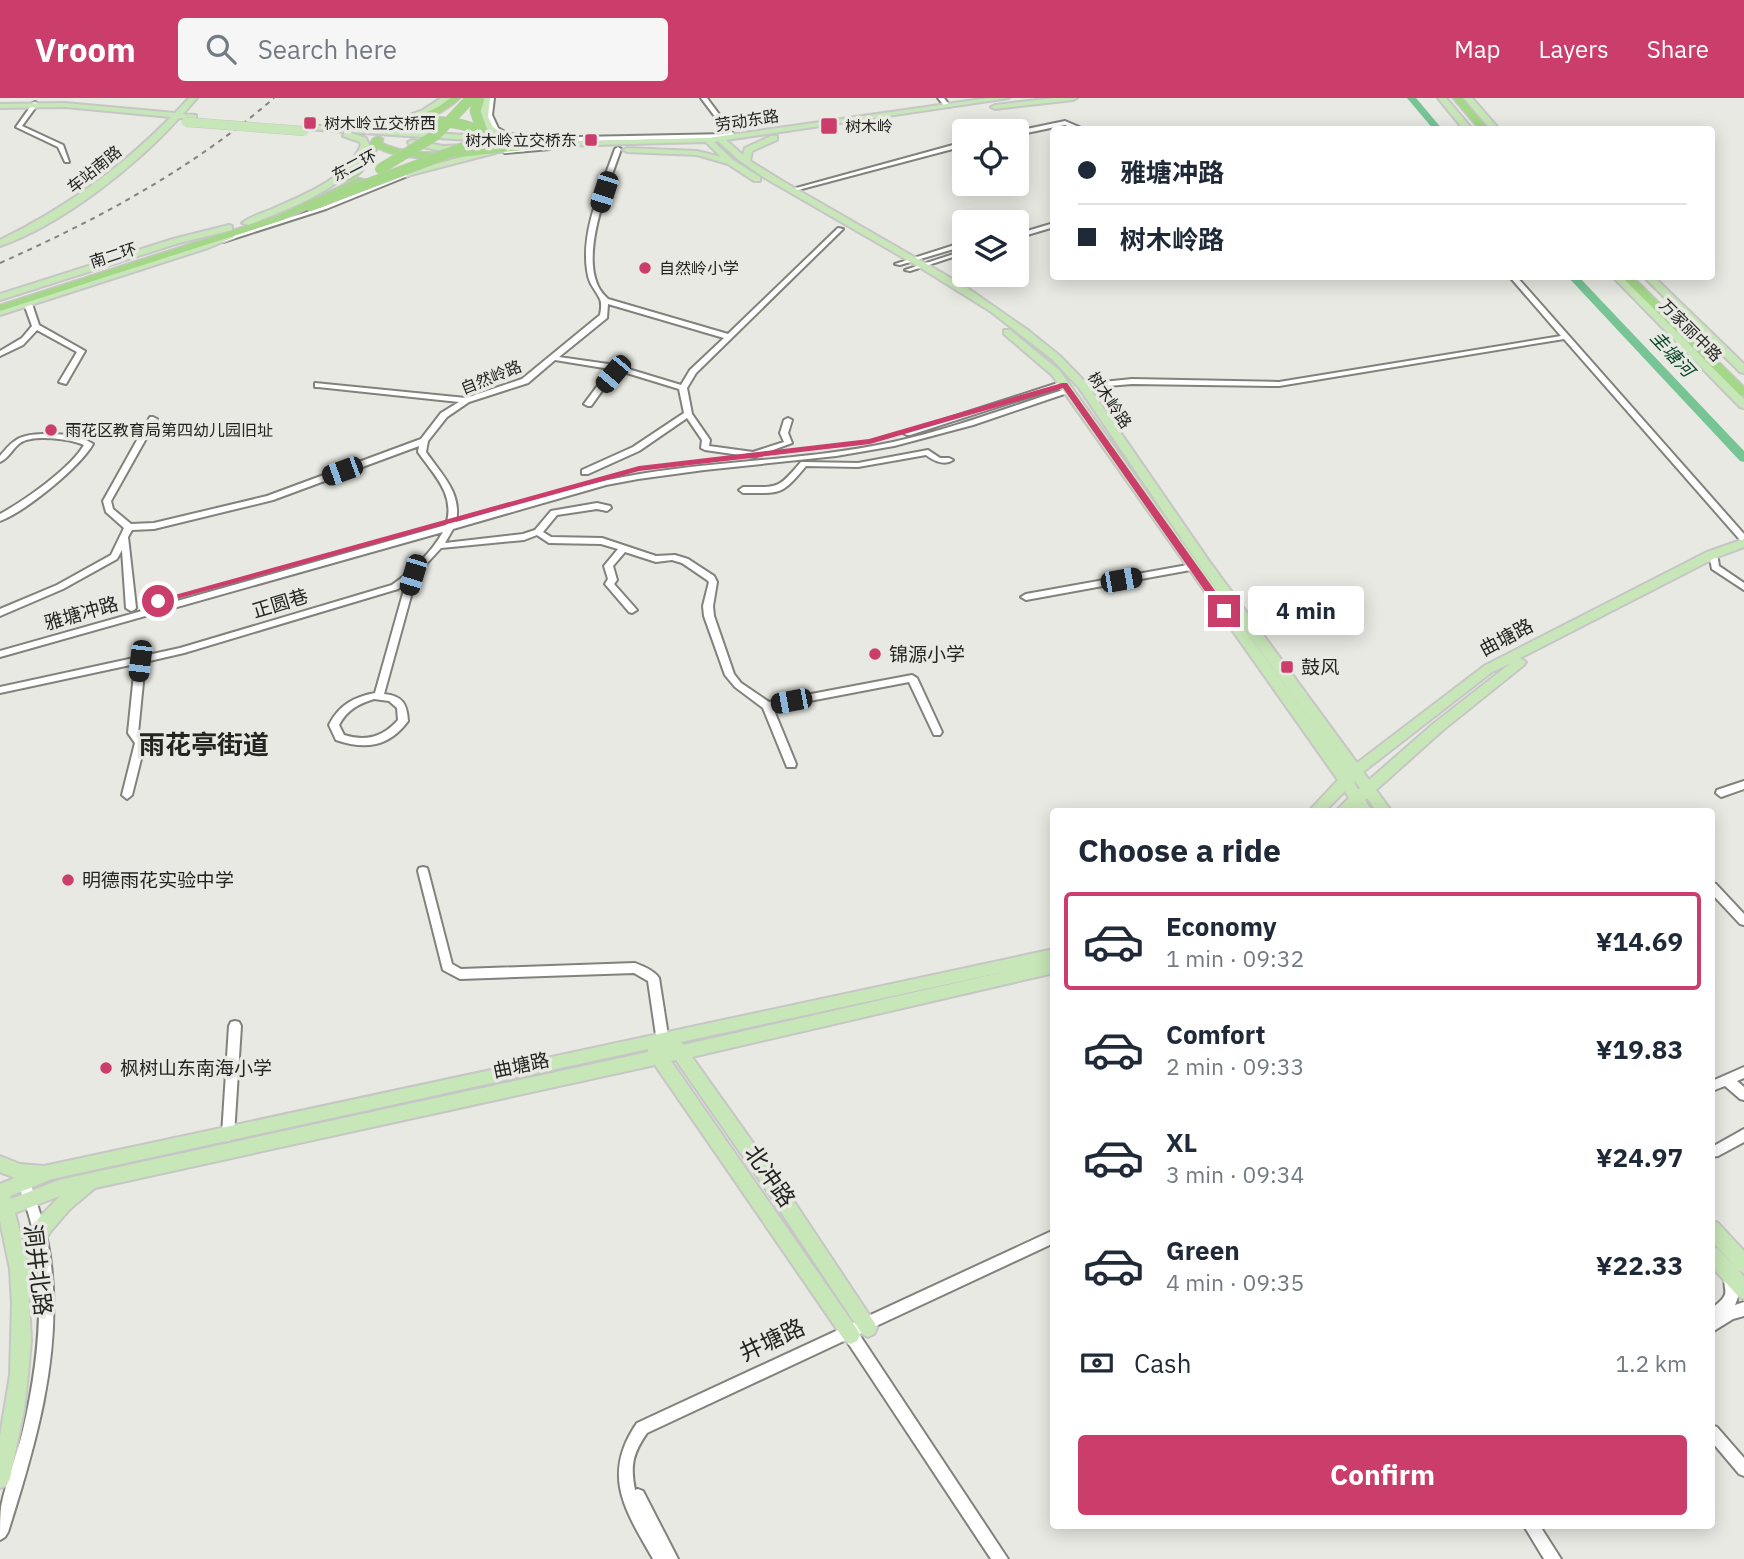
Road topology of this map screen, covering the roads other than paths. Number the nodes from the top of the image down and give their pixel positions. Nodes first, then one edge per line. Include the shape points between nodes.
1 (186, 98) edge
2 (193, 98) edge
3 (446, 98) edge
4 (456, 98) edge
5 (466, 98) edge
6 (471, 98) edge
7 (479, 98) edge
8 (486, 98) edge
9 (491, 98) edge
10 (704, 98) edge
11 (941, 98) edge
12 (1005, 98) edge
13 (1073, 98) edge
14 (1442, 98) edge
15 (1450, 98) edge
16 (1457, 98) edge
17 (1468, 98) edge
18 (34, 105) junction
19 (947, 106) junction
20 (0, 108) edge
21 (178, 118) junction
22 (1050, 126) edge
23 (1051, 126) edge
24 (1073, 126) edge
25 (1466, 126) edge
26 (1474, 126) edge
27 (1482, 126) edge
28 (1492, 126) edge
29 (1029, 130) edge
30 (341, 131) junction
31 (388, 132) junction
32 (483, 134) junction
33 (498, 134) junction
34 (151, 135) junction
35 (774, 138) junction
36 (720, 141) junction
37 (469, 142) junction
38 (528, 144) junction
39 (952, 147) edge
40 (548, 148) junction
41 (618, 149) junction
42 (746, 161) junction
43 (67, 162) dead end
44 (730, 162) junction
45 (792, 190) junction
46 (309, 206) junction
47 (276, 216) junction
48 (1050, 219) edge
49 (246, 223) junction
50 (1029, 225) edge
51 (1050, 226) edge
52 (841, 229) junction
53 (232, 230) junction
54 (1029, 232) edge
55 (0, 238) edge
56 (0, 243) edge
57 (205, 246) junction
58 (952, 249) edge
59 (952, 255) edge
60 (910, 265) junction
61 (1515, 280) edge
62 (1620, 280) edge
63 (1630, 280) edge
64 (1638, 280) edge
65 (1651, 280) edge
66 (605, 301) junction
67 (28, 304) junction
68 (0, 305) edge
69 (36, 326) junction
70 (1565, 337) junction
71 (730, 338) junction
72 (0, 354) edge
73 (554, 358) junction
74 (1739, 360) edge
75 (615, 367) junction
76 (1744, 370) edge
77 (63, 382) dead end
78 (1744, 384) edge
79 (318, 385) dead end
80 (1083, 386) junction
81 (683, 388) junction
82 (1067, 388) junction
83 (1744, 393) edge
84 (466, 400) junction
85 (587, 404) dead end
86 (1744, 405) edge
87 (688, 414) junction
88 (153, 419) dead end
89 (788, 420) dead end
90 (424, 440) junction
91 (755, 454) junction
92 (0, 460) edge
93 (949, 460) dead end
94 (585, 472) dead end
95 (743, 491) dead end
96 (607, 508) dead end
97 (0, 518) edge
98 (451, 523) junction
99 (129, 527) junction
100 (538, 531) junction
101 (125, 539) junction
102 (1744, 541) edge
103 (438, 546) junction
104 (623, 550) junction
105 (1744, 550) edge
106 (1714, 558) junction
107 (1193, 568) junction
108 (413, 575) junction
109 (1743, 585) edge
110 (1026, 597) dead end
111 (131, 608) junction
112 (632, 610) dead end
113 (0, 613) edge
114 (0, 647) edge
115 (0, 654) edge
116 (140, 661) junction
117 (0, 690) edge
118 (379, 696) junction
119 (767, 706) junction
120 (937, 732) dead end
121 (791, 764) dead end
122 (1357, 771) junction
123 (1346, 782) junction
124 (1744, 785) edge
125 (1371, 789) junction
126 (1721, 793) dead end
127 (127, 795) dead end
128 (1361, 806) edge
129 (1319, 808) edge
130 (1383, 808) edge
131 (423, 871) dead end
132 (1715, 890) edge
133 (1744, 922) edge
134 (1050, 956) edge
135 (1050, 968) edge
136 (235, 1026) dead end
137 (665, 1047) junction
138 (1744, 1072) edge
139 (1726, 1079) junction
140 (1715, 1084) edge
141 (1744, 1096) edge
142 (228, 1135) junction
143 (1744, 1135) edge
144 (1715, 1151) edge
145 (0, 1164) edge
146 (108, 1177) junction
147 (25, 1183) junction
148 (1, 1201) edge
149 (41, 1230) junction
150 (1715, 1234) edge
151 (1050, 1238) edge
152 (1050, 1245) edge
153 (1715, 1257) edge
154 (1737, 1269) edge
155 (19, 1282) junction
156 (1744, 1290) edge
157 (1744, 1309) edge
158 (1715, 1314) edge
159 (1715, 1323) edge
160 (866, 1325) junction
161 (850, 1332) junction
162 (1715, 1435) edge
163 (1744, 1469) edge
164 (0, 1478) edge
165 (1533, 1529) edge
166 (0, 1532) edge
167 (661, 1559) edge
168 (670, 1559) edge
169 (1000, 1559) edge
170 (1553, 1559) edge

1 - 21 main road, 车站南路
2 - 21 main road, 车站南路
3 - 30 main road via 426,112
4 - 31 highway
5 - 47 highway, 东二环, bridge via 435,131 402,153
6 - 46 highway, 东二环, bridge via 428,141
7 - 32 highway, bridge via 475,111
8 - 33 main road via 482,111
9 - 33 street via 489,115
10 - 36 street
11 - 19 street
12 - 19 main road, 劳动东路
13 - 35 main road, 劳动东路
14 - 25 main road
15 - 26 highway
16 - 27 highway
17 - 28 main road
18 - 20 main road
18 - 21 main road
18 - 43 street via 19,127 61,146
19 - 36 main road, 劳动东路
21 - 30 main road, bridge
21 - 34 main road, 车站南路
22 - 29 street
23 - 24 street
30 - 31 highway
30 - 37 main road
30 - 49 main road via 366,145 349,171
31 - 32 highway, bridge via 410,123 452,124 476,128
31 - 37 main road via 421,129
31 - 37 main road, bridge via 443,148
31 - 38 main road
32 - 37 highway, bridge
33 - 36 street
33 - 38 main road
34 - 55 main road, 车站南路 via 66,202
34 - 56 main road, 车站南路 via 70,206
35 - 36 main road, 劳动东路
35 - 42 main road via 748,150
36 - 38 main road, 劳动东路
36 - 41 main road, 劳动东路
36 - 42 main road, 树木岭路
36 - 44 main road, 树木岭路
37 - 38 main road
37 - 46 highway, bridge
38 - 40 main road
38 - 47 main road, bridge via 401,174
38 - 47 highway via 459,155 384,149 375,143 357,172
39 - 45 street
40 - 41 main road
40 - 57 street via 497,152 416,172 324,208
41 - 44 main road via 697,153
41 - 66 street via 597,214 589,262 593,285
42 - 45 main road, 树木岭路
44 - 52 main road, 树木岭路
45 - 60 main road, 树木岭路
46 - 47 highway, 东二环
47 - 49 highway, 东二环
47 - 53 highway, 东二环
48 - 50 street
49 - 53 highway, 东二环
51 - 54 street
52 - 60 main road, 树木岭路
52 - 71 street
53 - 57 main road
53 - 68 highway, 南二环
57 - 67 main road
58 - 60 street
59 - 60 street
60 - 80 main road, 树木岭路 via 994,311 1059,360
60 - 82 main road, 树木岭路 via 1041,358
61 - 70 street
62 - 86 main road, 万家丽中路
63 - 83 highway
64 - 78 highway
65 - 74 main road, 万家丽中路
66 - 71 street
66 - 73 street, 自然岭路 via 604,316
67 - 68 main road
67 - 69 street
69 - 72 street via 25,342
69 - 77 street via 81,351
70 - 80 street via 1279,384 1142,380
70 - 102 street
71 - 81 street via 693,372
73 - 75 street
73 - 84 street, 自然岭路 via 525,381
74 - 76 main road, 万家丽中路
75 - 81 street
75 - 85 street
79 - 84 street
80 - 122 main road, 树木岭路 via 1205,564
81 - 87 street
82 - 91 street, 雅塘冲路 via 893,437
82 - 98 street, 雅塘冲路 via 899,443 643,474
82 - 107 main road, 树木岭路
84 - 90 street, 自然岭路 via 444,415
87 - 91 street via 706,440 705,448
87 - 94 street via 636,449
88 - 99 street via 107,501 109,510
89 - 91 street via 784,433 788,443
90 - 98 street via 422,452 454,501
90 - 99 street, 自然岭路 via 270,498 154,526
91 - 98 street, 雅塘冲路 via 639,468
92 - 97 street via 25,438 76,437 89,444 82,456 32,498
93 - 95 street via 938,460 928,452 858,465 804,464 786,485 775,490
96 - 100 street via 554,513
98 - 103 street, 正圆巷
98 - 111 street, 雅塘冲路
98 - 115 street, 雅塘冲路
99 - 101 street
100 - 103 street via 524,537
100 - 104 street via 549,540 602,541
101 - 111 street
101 - 113 street via 114,557
102 - 122 main road, 曲塘路 via 1488,669
103 - 108 street, 正圆巷
104 - 112 street via 608,566 610,584
104 - 119 street via 685,561 710,578 709,615 730,675
105 - 106 main road, 曲塘路
106 - 109 street via 1715,567
106 - 125 main road, 曲塘路 via 1550,643 1504,672
107 - 110 street
107 - 123 main road, 树木岭路
108 - 116 street, 正圆巷 via 395,587
108 - 118 street
111 - 114 street, 雅塘冲路
116 - 117 street, 正圆巷
116 - 127 street via 133,733 140,743
118 - 118 street via 355,701 340,711 334,725 340,737 355,743 374,742 393,733 403,721 402,708 392,698
119 - 120 street via 912,677
119 - 121 street
122 - 123 main road, 曲塘路
122 - 125 main road, 树木岭路
123 - 128 main road, 树木岭路
123 - 129 main road, 曲塘路
124 - 126 street
125 - 128 main road, 曲塘路
125 - 130 main road, 树木岭路
131 - 137 street via 447,967 460,974 635,968 653,978
132 - 133 street
134 - 137 main road, 曲塘路
135 - 137 main road, 曲塘路
136 - 142 street
137 - 142 main road, 曲塘路
137 - 146 main road, 曲塘路
137 - 160 main road, 北冲路 via 775,1188
137 - 161 main road, 北冲路
138 - 139 street
139 - 140 street
139 - 141 street
142 - 147 main road, 曲塘路 via 51,1171
143 - 144 street
145 - 147 main road
146 - 147 main road, 曲塘路
146 - 149 main road via 61,1204
147 - 148 main road, 曲塘路
147 - 149 street
148 - 155 main road, 洞井北路
149 - 155 main road
149 - 166 street via 46,1353
150 - 154 main road
151 - 160 street, 井塘路
152 - 160 street, 井塘路
153 - 154 main road
154 - 156 main road
154 - 158 street via 1729,1303
155 - 164 main road, 洞井北路 via 18,1380
157 - 159 street
160 - 161 street, 井塘路
161 - 167 street, 井塘路 via 656,1420 633,1438 626,1451 624,1475
161 - 168 street, 井塘路 via 659,1425 638,1442 630,1463 633,1482
161 - 169 street
162 - 163 street
165 - 170 street

